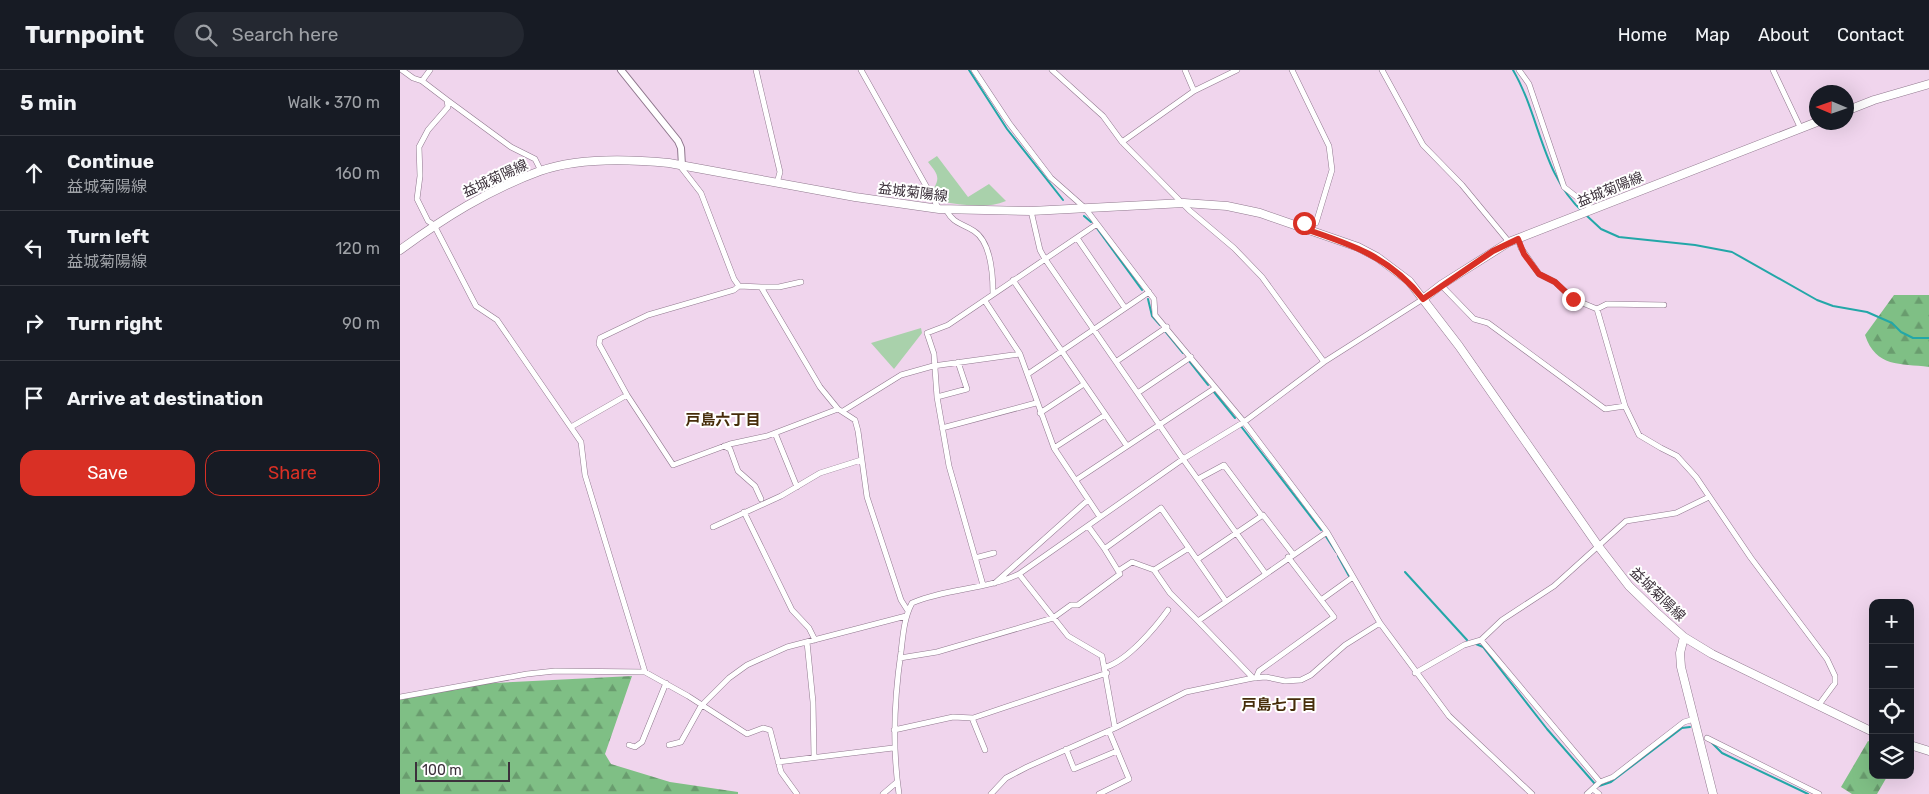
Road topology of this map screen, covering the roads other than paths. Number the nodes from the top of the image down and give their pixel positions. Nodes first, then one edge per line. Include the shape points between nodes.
1 (402, 70) edge
2 (430, 70) edge
3 (621, 70) edge
4 (756, 70) edge
5 (861, 70) edge
6 (974, 70) edge
7 (1052, 70) edge
8 (1186, 70) edge
9 (1237, 70) edge
10 (1292, 70) edge
11 (1382, 70) edge
12 (1518, 70) edge
13 (1773, 70) edge
14 (422, 80) junction
15 (1929, 84) edge
16 (1194, 91) junction
17 (445, 99) junction
18 (1854, 108) edge
19 (1809, 126) edge
20 (1801, 129) junction
21 (1122, 142) junction
22 (681, 166) junction
23 (541, 171) junction
24 (777, 183) junction
25 (1184, 203) junction
26 (1085, 208) junction
27 (943, 210) junction
28 (1031, 210) junction
29 (1591, 210) junction
30 (1097, 224) junction
31 (434, 225) junction
32 (1302, 228) junction
33 (1077, 238) junction
34 (1518, 239) junction
35 (1509, 242) junction
36 (400, 250) edge
37 (1045, 259) junction
38 (1013, 280) junction
39 (801, 282) dead end
40 (1441, 285) junction
41 (739, 286) junction
42 (761, 287) junction
43 (1148, 292) junction
44 (993, 294) junction
45 (1423, 299) junction
46 (985, 301) junction
47 (1664, 305) dead end
48 (1125, 308) junction
49 (1597, 309) junction
50 (1167, 327) junction
51 (1094, 329) junction
52 (1062, 351) junction
53 (1020, 354) junction
54 (1191, 358) junction
55 (1117, 361) junction
56 (958, 362) junction
57 (1324, 362) junction
58 (933, 366) junction
59 (1028, 374) junction
60 (1084, 384) junction
61 (1215, 388) junction
62 (1139, 392) junction
63 (627, 395) junction
64 (937, 397) junction
65 (1036, 403) junction
66 (1624, 406) junction
67 (841, 410) junction
68 (1040, 413) junction
69 (1106, 415) junction
70 (1244, 422) junction
71 (1160, 424) junction
72 (571, 427) junction
73 (942, 428) junction
74 (775, 432) junction
75 (724, 446) junction
76 (1127, 446) junction
77 (1054, 448) junction
78 (698, 455) junction
79 (1183, 459) junction
80 (861, 460) junction
81 (701, 461) dead end
82 (1198, 479) junction
83 (1076, 480) junction
84 (797, 487) junction
85 (1709, 497) junction
86 (761, 498) dead end
87 (1088, 500) junction
88 (744, 512) junction
89 (1262, 516) junction
90 (1100, 517) junction
91 (1088, 526) junction
92 (713, 527) dead end
93 (1326, 532) junction
94 (1236, 533) junction
95 (1599, 547) junction
96 (1104, 548) junction
97 (1189, 548) junction
98 (994, 553) dead end
99 (1290, 556) junction
100 (975, 558) junction
101 (1198, 559) junction
102 (1154, 570) junction
103 (1118, 571) junction
104 (1265, 573) junction
105 (1019, 574) junction
106 (1353, 577) junction
107 (995, 583) junction
108 (983, 585) junction
109 (1225, 600) junction
110 (1321, 600) junction
111 (1168, 610) dead end
112 (907, 613) junction
113 (1053, 618) junction
114 (1198, 621) junction
115 (1380, 623) junction
116 (1684, 636) junction
117 (815, 640) junction
118 (1481, 640) junction
119 (807, 642) junction
120 (900, 658) junction
121 (1106, 670) junction
122 (646, 672) junction
123 (1415, 672) junction
124 (1255, 678) junction
125 (666, 683) junction
126 (400, 697) edge
127 (701, 706) junction
128 (1818, 706) junction
129 (972, 718) junction
130 (1694, 719) junction
131 (1115, 728) junction
132 (894, 730) junction
133 (1869, 730) edge
134 (1109, 731) junction
135 (1706, 738) dead end
136 (630, 745) dead end
137 (670, 745) dead end
138 (1914, 746) edge
139 (893, 748) junction
140 (1066, 749) junction
141 (985, 750) dead end
142 (1117, 751) junction
143 (1929, 751) edge
144 (814, 757) junction
145 (778, 762) junction
146 (897, 782) junction
147 (1600, 782) junction
148 (1593, 789) junction
149 (797, 794) edge
150 (883, 794) edge
151 (899, 794) edge
152 (991, 794) edge
153 (1099, 794) edge
154 (1532, 794) edge
155 (1587, 794) edge
156 (1599, 794) edge
157 (1713, 794) edge
158 (1819, 794) edge

1 - 14 street via 412,78
2 - 14 street
3 - 22 street via 678,141
4 - 24 street via 780,172
5 - 27 street
6 - 26 street via 1051,178
7 - 21 street via 1102,116
8 - 16 street
9 - 16 street
10 - 32 street via 1329,146 1332,170 1316,223 1304,223
11 - 35 street via 1423,145 1462,184
12 - 29 street via 1529,84 1564,187
13 - 20 street
14 - 17 street
15 - 18 main road
16 - 21 street
17 - 23 street via 511,147 535,159
17 - 31 street via 448,107 419,146 417,199 428,221
19 - 20 main road, 益城菊陽線
20 - 29 main road, 益城菊陽線
21 - 25 street
22 - 23 main road, 益城菊陽線 via 638,160 602,161
22 - 24 main road, 益城菊陽線
22 - 41 street via 701,193
23 - 31 main road, 益城菊陽線 via 480,197
24 - 27 main road, 益城菊陽線
25 - 26 main road, 益城菊陽線
25 - 32 main road, 益城菊陽線 via 1245,210
25 - 57 street via 1262,277
26 - 28 main road, 益城菊陽線
26 - 30 street
27 - 28 main road, 益城菊陽線
27 - 44 street via 954,222 976,232 982,242 993,272
28 - 37 street
29 - 34 main road, 益城菊陽線
30 - 33 street
30 - 43 street
31 - 36 main road, 益城菊陽線
31 - 72 street via 476,306 497,320
32 - 45 main road, 益城菊陽線 via 1377,257 1409,281
33 - 37 street
33 - 48 street
34 - 35 main road, 益城菊陽線
34 - 49 street via 1524,254 1539,274 1555,282 1573,299
35 - 40 main road, 益城菊陽線
37 - 38 street
37 - 51 street
38 - 44 street
38 - 52 street
39 - 42 street
40 - 45 main road, 益城菊陽線
40 - 66 street via 1474,319 1488,322 1605,409
41 - 42 street
41 - 63 street via 648,315 600,338 599,344
42 - 67 street via 820,388
43 - 48 street
43 - 50 street via 1154,299 1155,314
44 - 46 street
45 - 57 street
45 - 95 main road, 益城菊陽線
46 - 53 street
46 - 58 street via 948,325 928,333 934,354
47 - 49 street via 1607,304
48 - 51 street
49 - 66 street
50 - 54 street
50 - 55 street
51 - 52 street
51 - 55 street
52 - 59 street
52 - 60 street
53 - 56 street
53 - 59 street
54 - 61 street
54 - 62 street
55 - 62 street
56 - 58 street
56 - 64 street via 967,389
57 - 70 street
58 - 64 street
58 - 67 street via 900,375
59 - 65 street
60 - 68 street
60 - 69 street
61 - 70 street
61 - 71 street
62 - 71 street
63 - 72 street
63 - 78 street via 673,465
64 - 73 street
65 - 68 street
65 - 73 street
66 - 85 street via 1639,435 1677,456
67 - 74 street
67 - 80 street via 855,420
68 - 77 street
69 - 76 street
69 - 77 street
70 - 79 street
70 - 93 street
71 - 76 street
71 - 79 street
72 - 122 street via 581,442 585,475
73 - 100 street via 949,466
74 - 75 street
74 - 84 street
75 - 78 street
75 - 86 street via 730,449 738,471 755,486
76 - 83 street
77 - 83 street
78 - 81 street
79 - 82 street
79 - 90 street
80 - 84 street via 820,473
80 - 112 street via 867,498
82 - 89 street via 1224,465
82 - 94 street
83 - 87 street
84 - 88 street
85 - 95 street via 1676,513 1626,521
85 - 128 street via 1827,659 1835,683
87 - 90 street
87 - 107 street
88 - 92 street
88 - 117 street via 792,610 809,628
89 - 94 street
89 - 99 street via 1265,515
90 - 91 street
91 - 96 street
91 - 105 street
93 - 99 street
93 - 106 street
94 - 101 street
94 - 104 street
95 - 116 main road, 益城菊陽線 via 1629,586
95 - 118 street via 1554,586 1502,620
96 - 97 street via 1160,508
96 - 103 street
97 - 101 street
97 - 102 street
98 - 100 street
99 - 104 street
99 - 110 street
100 - 108 street
101 - 109 street
102 - 103 street via 1132,562
102 - 114 street via 1170,593
103 - 113 street via 1120,574 1078,605 1072,605
104 - 109 street
105 - 107 street
105 - 113 street
106 - 110 street
106 - 115 street
107 - 108 street
108 - 112 street via 920,600 912,603
109 - 114 street
110 - 124 street via 1334,617 1259,671
111 - 121 street via 1122,659
112 - 117 street
112 - 120 street
113 - 120 street via 937,652
113 - 121 street via 1068,636 1102,656
114 - 124 street
115 - 123 street
115 - 124 street via 1306,678 1294,681
116 - 128 main road, 益城菊陽線 via 1712,654
116 - 130 main road, 益城菊陽線 via 1681,667
117 - 119 street
118 - 123 street via 1464,645
118 - 147 street
119 - 127 street via 768,654 739,670
119 - 144 street
120 - 132 street
121 - 129 street
121 - 131 street
122 - 125 street
122 - 126 street via 536,673
123 - 154 street via 1449,716
124 - 131 street via 1186,692
125 - 127 street
125 - 136 street via 642,742 635,747
127 - 137 street via 683,741
127 - 145 street via 747,734 767,728 772,735
128 - 133 main road, 益城菊陽線
129 - 132 street via 953,717
129 - 141 street
130 - 147 street via 1672,730 1613,777
130 - 157 main road, 益城菊陽線
131 - 134 street
132 - 139 street
134 - 140 street
134 - 142 street
135 - 158 street
138 - 143 main road
139 - 144 street
139 - 146 street
140 - 142 street via 1074,769
140 - 152 street via 1006,778
142 - 153 street via 1129,778
144 - 145 street
145 - 149 street via 780,772
146 - 150 street
146 - 151 street
147 - 148 street
148 - 155 street
148 - 156 street

